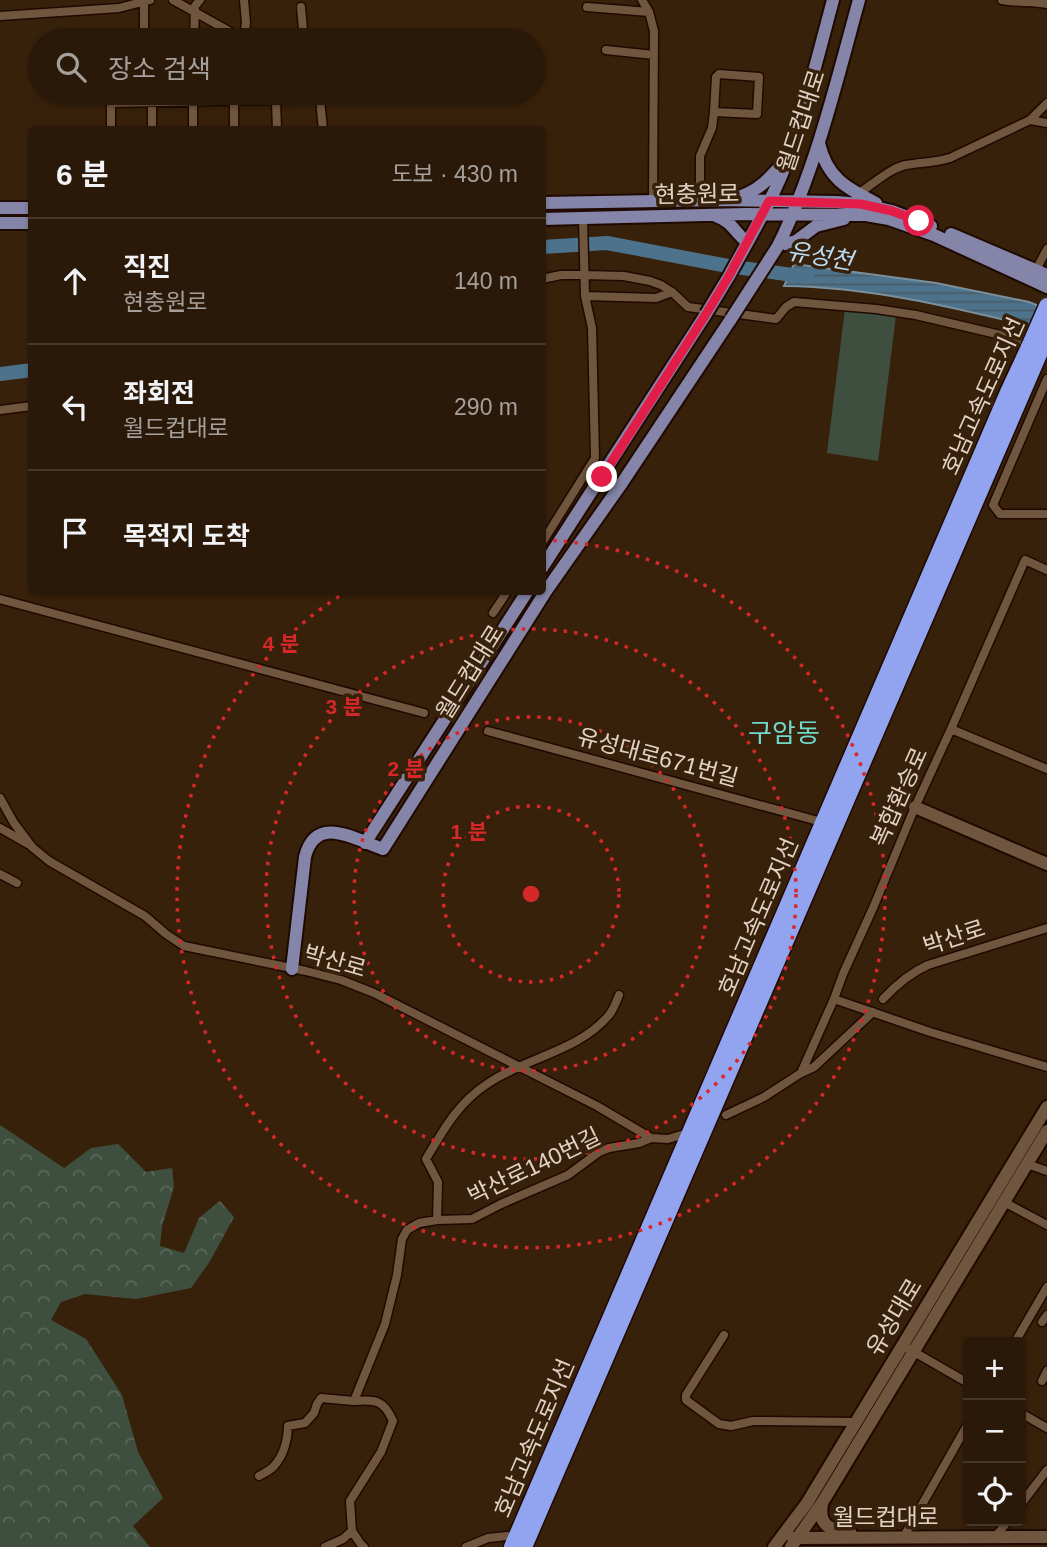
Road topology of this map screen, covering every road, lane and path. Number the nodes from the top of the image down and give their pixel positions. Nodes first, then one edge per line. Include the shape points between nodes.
1 (173, 0) edge
2 (200, 0) edge
3 (244, 0) edge
4 (642, 0) edge
5 (833, 0) edge
6 (859, 0) edge
7 (1002, 0) edge
8 (147, 1) edge
9 (1047, 4) edge
10 (301, 7) dead end
11 (587, 7) dead end
12 (649, 12) junction
13 (194, 13) junction
14 (0, 16) edge
15 (145, 28) edge
16 (194, 28) edge
17 (222, 28) edge
18 (245, 28) edge
19 (303, 28) edge
20 (606, 50) dead end
21 (654, 55) junction
22 (1047, 103) edge
23 (111, 105) edge
24 (147, 105) edge
25 (193, 105) edge
26 (239, 105) edge
27 (276, 105) edge
28 (322, 105) edge
29 (714, 112) junction
30 (1030, 120) junction
31 (1047, 123) edge
32 (111, 126) edge
33 (151, 126) edge
34 (193, 126) edge
35 (235, 126) edge
36 (276, 126) edge
37 (323, 126) edge
38 (819, 141) junction
39 (789, 155) junction
40 (859, 194) junction
41 (700, 200) junction
42 (718, 200) junction
43 (653, 201) junction
44 (769, 201) junction
45 (797, 202) junction
46 (546, 203) edge
47 (0, 208) edge
48 (28, 208) edge
49 (892, 211) junction
50 (712, 214) junction
51 (762, 214) junction
52 (792, 215) junction
53 (866, 215) junction
54 (546, 220) edge
55 (0, 223) edge
56 (28, 223) edge
57 (583, 225) junction
58 (747, 242) junction
59 (778, 246) junction
60 (1047, 248) edge
61 (584, 272) junction
62 (1042, 273) edge
63 (546, 278) edge
64 (1047, 287) edge
65 (672, 292) junction
66 (585, 296) junction
67 (1047, 306) edge
68 (1047, 334) edge
69 (1039, 348) edge
70 (1047, 379) edge
71 (28, 406) edge
72 (0, 410) edge
73 (1047, 514) edge
74 (546, 536) edge
75 (546, 562) edge
76 (1047, 569) edge
77 (546, 590) edge
78 (505, 595) edge
79 (525, 595) edge
80 (543, 595) edge
81 (0, 599) edge
82 (493, 613) dead end
83 (424, 713) dead end
84 (951, 729) junction
85 (488, 731) dead end
86 (1047, 769) edge
87 (0, 798) edge
88 (915, 807) junction
89 (818, 821) dead end
90 (0, 828) edge
91 (365, 843) junction
92 (32, 847) junction
93 (1047, 864) edge
94 (0, 874) edge
95 (17, 883) dead end
96 (1047, 928) edge
97 (292, 969) junction
98 (619, 995) dead end
99 (834, 999) junction
100 (883, 999) dead end
101 (873, 1012) junction
102 (521, 1066) junction
103 (1047, 1067) edge
104 (801, 1073) junction
105 (1047, 1107) edge
106 (726, 1115) dead end
107 (1047, 1132) edge
108 (681, 1135) dead end
109 (651, 1138) junction
110 (1027, 1164) junction
111 (1047, 1171) edge
112 (1004, 1202) junction
113 (437, 1220) junction
114 (1047, 1225) edge
115 (1047, 1287) edge
116 (724, 1335) dead end
117 (1018, 1337) edge
118 (907, 1349) junction
119 (1047, 1371) edge
120 (963, 1380) edge
121 (1042, 1381) dead end
122 (354, 1401) junction
123 (1026, 1416) edge
124 (856, 1422) junction
125 (1047, 1428) edge
126 (963, 1433) edge
127 (1047, 1470) edge
128 (259, 1476) dead end
129 (1026, 1497) edge
130 (822, 1503) junction
131 (805, 1505) junction
132 (1004, 1526) edge
133 (352, 1531) junction
134 (995, 1537) junction
135 (1047, 1537) edge
136 (889, 1538) junction
137 (903, 1538) junction
138 (509, 1541) edge
139 (800, 1543) edge
140 (325, 1547) edge
141 (364, 1547) edge
142 (466, 1547) edge
143 (524, 1547) edge
144 (769, 1547) edge
145 (775, 1547) edge
146 (860, 1547) edge

1 - 13 street
2 - 13 street
3 - 18 street
4 - 12 street
5 - 39 main road, 월드컵대로
6 - 38 main road, 월드컵대로
7 - 9 street
8 - 14 street via 119,8
8 - 15 street
10 - 19 street
11 - 12 street
12 - 21 street
13 - 16 street
13 - 17 street
20 - 21 street
21 - 43 street
22 - 30 street
23 - 32 street
24 - 33 street
25 - 34 street
26 - 35 street
27 - 36 street
28 - 37 street
29 - 29 street via 717,75 759,77 757,114
29 - 41 street via 700,156
30 - 31 street
30 - 40 street via 939,162 895,169
38 - 40 main road via 831,173
38 - 45 main road, 월드컵대로
39 - 42 main road via 758,189
39 - 44 main road, 월드컵대로
40 - 49 main road
41 - 42 main road, 현충원로
41 - 43 main road, 현충원로
42 - 44 main road, 현충원로
43 - 46 main road, 현충원로
44 - 45 main road, 현충원로
44 - 51 main road, 월드컵대로
45 - 49 main road, 현충원로 via 861,204
45 - 52 main road, 월드컵대로
47 - 48 main road
49 - 62 main road, 현충원로
50 - 51 main road, 현충원로
50 - 57 main road, 현충원로
50 - 58 main road via 731,223
51 - 52 main road, 현충원로
51 - 58 main road, 월드컵대로
52 - 53 main road, 현충원로
52 - 59 main road, 월드컵대로
53 - 59 main road via 816,226 796,241
53 - 64 main road, 현충원로 via 934,235
54 - 57 main road, 현충원로
55 - 56 main road
57 - 61 street
58 - 75 main road, 월드컵대로, bridge via 706,314
59 - 77 main road, 월드컵대로, bridge
60 - 62 street
61 - 63 street
61 - 65 street via 649,281
61 - 66 street
65 - 66 street via 656,298
65 - 69 street via 688,307 776,319 794,302 876,309 945,321
66 - 74 street via 592,328 594,458
67 - 69 highway, 호남고속도로지선, bridge
68 - 69 highway, 호남고속도로지선, bridge
69 - 138 highway, 호남고속도로지선 via 1004,403
69 - 143 highway, 호남고속도로지선
70 - 73 street via 993,505 1000,514
71 - 72 street
76 - 84 street, 복합환승로 via 1025,560
78 - 82 street
79 - 91 main road, 월드컵대로
80 - 91 main road, 월드컵대로, bridge via 383,849
81 - 83 street
84 - 86 street
84 - 88 street, 복합환승로
85 - 89 street, 유성대로671번길
87 - 92 street, 박산로
88 - 93 street
88 - 99 street, 복합환승로
90 - 92 street
91 - 97 main road via 336,832 312,840 305,857
92 - 97 street, 박산로 via 145,916 184,946
94 - 95 street
96 - 100 street, 박산로 via 928,965 897,984
97 - 102 street, 박산로 via 374,993
98 - 102 street via 611,1013 577,1042
99 - 101 street
99 - 104 street, 복합환승로
101 - 103 street
101 - 104 street
102 - 109 street, 박산로
102 - 113 street via 470,1097 454,1113 426,1159 438,1182
104 - 106 street
105 - 118 street, 유성대로
107 - 110 street, 유성대로
108 - 109 street
109 - 113 street, 박산로140번길 via 609,1148 568,1175 472,1219
110 - 111 street
110 - 112 street, 유성대로
112 - 114 street
112 - 118 street, 유성대로
113 - 122 street, 박산로140번길 via 419,1223 402,1239 386,1324
115 - 117 street
116 - 124 street via 686,1395 686,1400 719,1424
118 - 120 street
118 - 124 street, 유성대로
118 - 130 street, 유성대로
119 - 121 street
122 - 128 street via 321,1398 305,1423 288,1426 288,1438 274,1467
122 - 133 street via 384,1405 393,1421 381,1452 350,1501
123 - 125 street
124 - 131 street, 유성대로
126 - 137 street
127 - 129 street
130 - 136 street via 822,1519 828,1527
130 - 139 street, 유성대로
131 - 139 street via 798,1529
131 - 145 street, 유성대로
132 - 134 street
133 - 140 street
133 - 141 street
134 - 135 street, 월드컵대로
134 - 137 street, 월드컵대로
136 - 137 street, 월드컵대로
136 - 139 street, 월드컵대로
136 - 146 street via 866,1541
138 - 142 street via 488,1538
139 - 145 street via 782,1541
144 - 145 street

